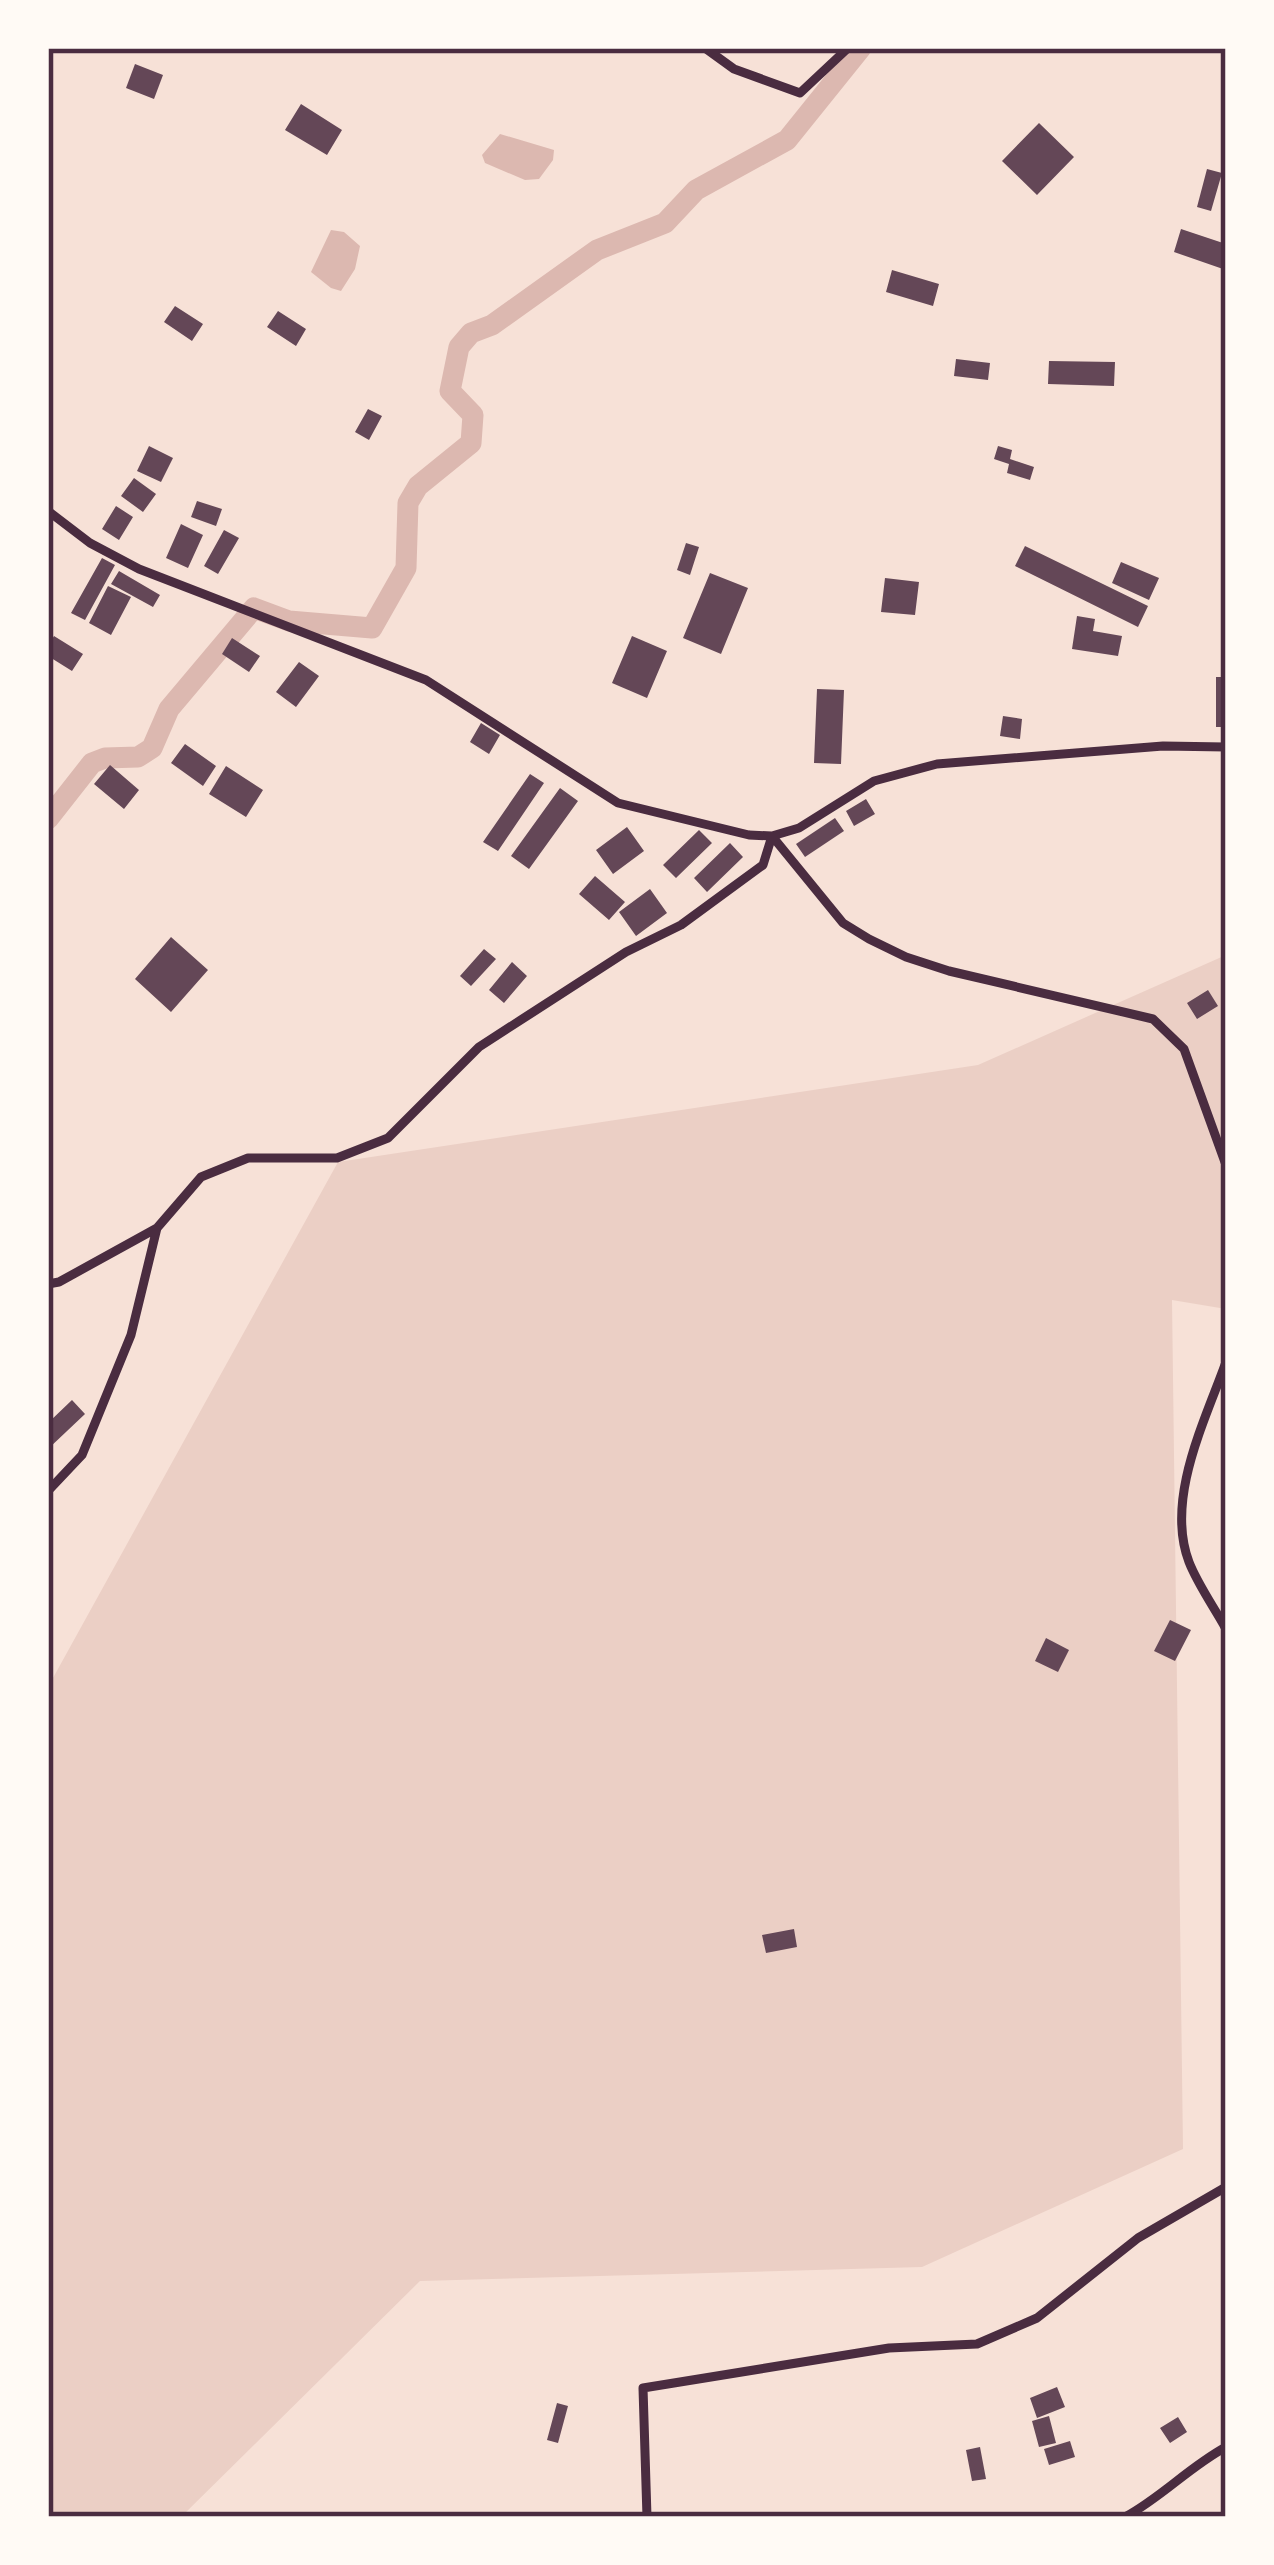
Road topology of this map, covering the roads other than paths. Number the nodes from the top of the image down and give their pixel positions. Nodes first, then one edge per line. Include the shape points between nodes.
1 (112, 48) edge
2 (130, 48) edge
3 (705, 48) edge
4 (848, 48) edge
5 (48, 512) edge
6 (1226, 747) edge
7 (772, 836) junction
8 (1226, 1165) edge
9 (157, 1228) junction
10 (48, 1284) edge
11 (1226, 1362) edge
12 (48, 1491) edge
13 (1226, 1629) edge
14 (1226, 2186) edge
15 (1226, 2447) edge
16 (647, 2517) edge
17 (1125, 2517) edge

1 - 2 street
3 - 4 street via 734,69 800,93
5 - 7 street via 139,569 426,680 618,802
6 - 7 street via 937,764 874,781
7 - 8 street via 843,923 887,948 949,971 1153,1019 1184,1049
7 - 9 street via 763,866 478,1047 388,1138 337,1157 248,1158 201,1177
9 - 10 street
9 - 12 street via 130,1334 82,1455
11 - 13 street via 1193,1455 1182,1516 1188,1561
14 - 16 street via 1138,2238 1037,2318 977,2344 889,2348 643,2388
15 - 17 street

